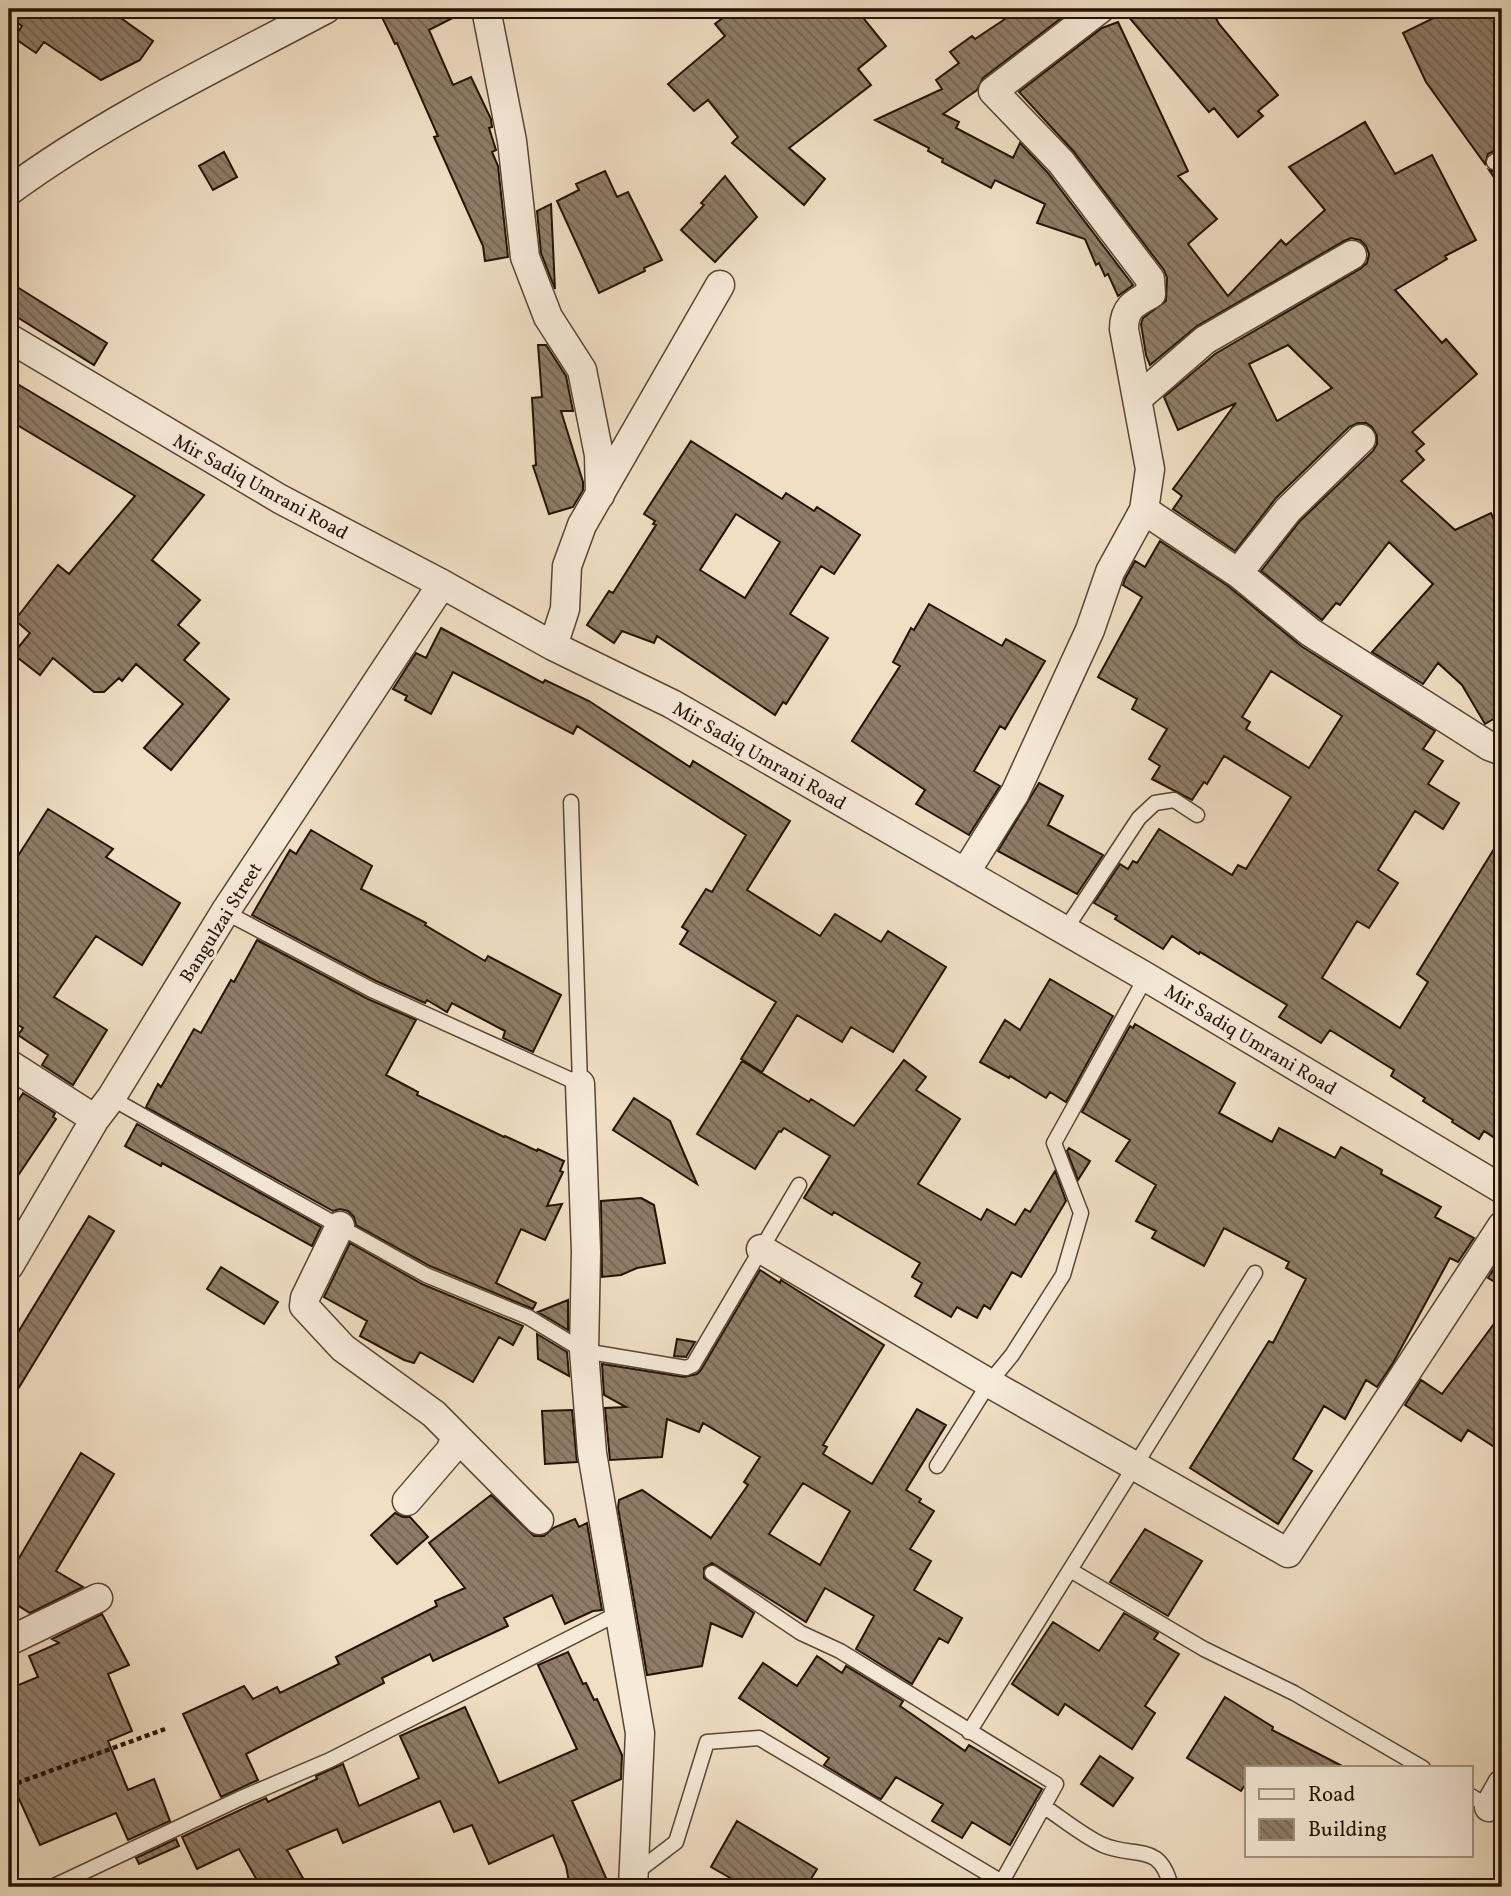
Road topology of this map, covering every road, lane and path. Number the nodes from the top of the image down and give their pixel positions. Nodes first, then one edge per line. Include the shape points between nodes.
1 (326, 9) edge
2 (486, 9) edge
3 (1100, 9) edge
4 (9, 191) edge
5 (1352, 255) dead end
6 (720, 285) dead end
7 (9, 338) edge
8 (1137, 399) junction
9 (1361, 439) dead end
10 (600, 495) junction
11 (1144, 510) junction
12 (1238, 573) junction
13 (443, 584) junction
14 (553, 646) junction
15 (1502, 751) edge
16 (571, 802) dead end
17 (1197, 815) dead end
18 (965, 873) junction
19 (225, 912) junction
20 (1065, 930) junction
21 (1146, 977) junction
22 (9, 1064) edge
23 (580, 1084) junction
24 (103, 1108) junction
25 (799, 1185) dead end
26 (1502, 1189) edge
27 (340, 1226) junction
28 (1502, 1226) edge
29 (761, 1249) junction
30 (9, 1266) edge
31 (1255, 1273) dead end
32 (584, 1351) junction
33 (989, 1383) junction
34 (456, 1437) junction
35 (1135, 1465) junction
36 (937, 1466) dead end
37 (407, 1501) dead end
38 (539, 1520) dead end
39 (1070, 1570) junction
40 (712, 1573) dead end
41 (98, 1598) dead end
42 (619, 1613) junction
43 (9, 1641) edge
44 (165, 1728) dead end
45 (968, 1732) junction
46 (1420, 1766) edge
47 (9, 1786) edge
48 (1043, 1806) junction
49 (633, 1881) edge
50 (1000, 1885) edge
51 (52, 1887) edge
52 (1171, 1887) edge

1 - 4 street via 155,100
2 - 10 street via 512,141 525,257 548,317 582,370 599,455
3 - 8 street via 993,92 1061,162 1150,279 1151,294 1135,303 1124,317
5 - 8 street via 1205,340
6 - 10 street
7 - 13 street, Mir Sadiq Umrani Road via 280,499
8 - 11 street via 1150,469
9 - 12 street via 1288,510
10 - 14 street via 582,525 567,566 565,609
11 - 12 street
11 - 18 street via 1110,572 1090,630 1015,793
12 - 15 street via 1310,632
13 - 14 street, Mir Sadiq Umrani Road
13 - 19 street, Bangulzai Street
14 - 18 street, Mir Sadiq Umrani Road via 672,704
16 - 23 lane
17 - 20 lane via 1174,800 1155,803 1139,818
18 - 20 street, Mir Sadiq Umrani Road
19 - 23 lane via 372,990
19 - 24 street, Bangulzai Street
20 - 21 street, Mir Sadiq Umrani Road
21 - 26 street, Mir Sadiq Umrani Road
21 - 33 lane via 1054,1143 1081,1213 1063,1275
22 - 24 street
23 - 32 street
24 - 27 lane
24 - 30 street, Bangulzai Street
25 - 29 lane
27 - 32 lane via 426,1275 528,1317
27 - 34 street via 304,1306 343,1348 434,1415
28 - 35 street via 1287,1553
29 - 32 lane via 693,1365
29 - 33 street
31 - 35 lane
32 - 42 street via 592,1453
33 - 35 street
33 - 36 lane
34 - 37 street via 450,1451
34 - 38 street
35 - 39 lane
39 - 45 lane
39 - 46 lane
40 - 45 lane via 801,1633 840,1651
41 - 43 street
42 - 49 street via 640,1733
42 - 51 lane via 331,1760
44 - 47 path
45 - 48 lane via 1056,1784
48 - 50 lane
48 - 52 lane via 1104,1846 1149,1854 1167,1870
49 - 50 lane via 676,1842 707,1742 760,1738

